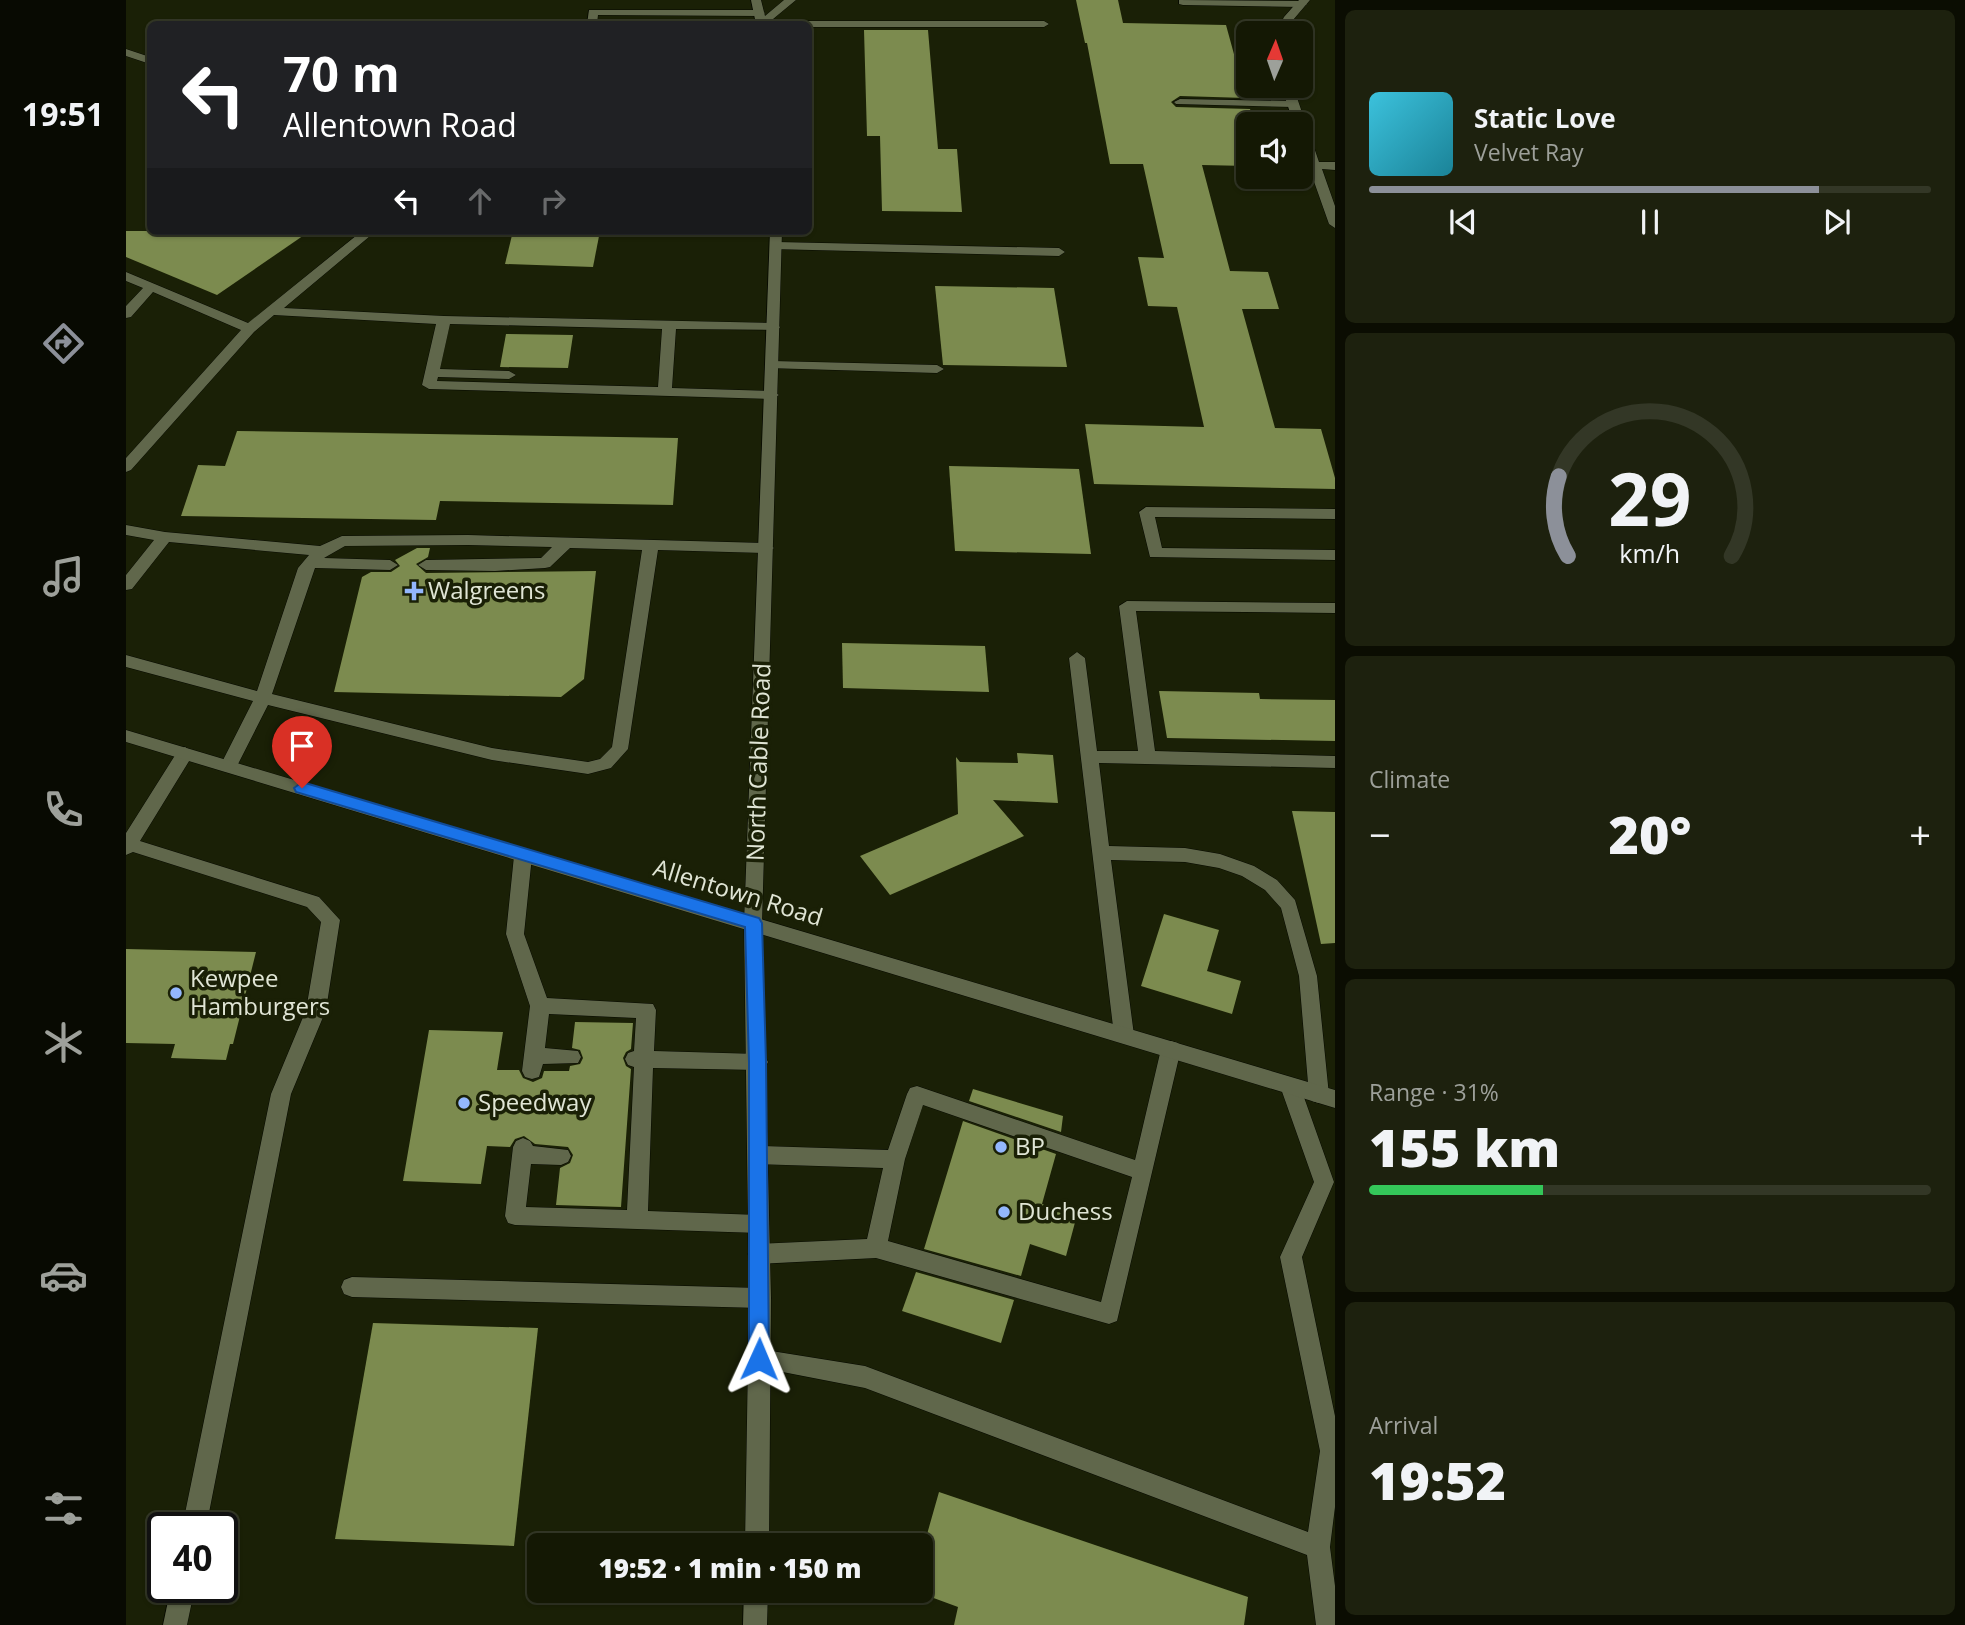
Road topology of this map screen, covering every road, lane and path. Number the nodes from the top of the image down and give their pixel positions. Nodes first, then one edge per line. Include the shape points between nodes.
1 (593, 0) edge
2 (717, 0) edge
3 (756, 0) edge
4 (791, 0) edge
5 (1183, 2) dead end
6 (1303, 2) edge
7 (592, 18) edge
8 (657, 19) edge
9 (717, 19) edge
10 (761, 21) edge
11 (1286, 21) edge
12 (812, 24) edge
13 (1044, 24) dead end
14 (126, 52) edge
15 (147, 60) edge
16 (1291, 98) edge
17 (1180, 102) dead end
18 (1293, 104) junction
19 (1296, 112) edge
20 (1313, 161) edge
21 (1314, 164) junction
22 (1335, 166) edge
23 (1335, 225) edge
24 (365, 235) edge
25 (776, 239) edge
26 (1059, 252) dead end
27 (126, 276) edge
28 (151, 287) junction
29 (273, 311) junction
30 (126, 314) edge
31 (444, 320) junction
32 (669, 327) junction
33 (774, 327) junction
34 (249, 329) junction
35 (772, 365) junction
36 (937, 369) dead end
37 (665, 392) junction
38 (772, 395) junction
39 (126, 467) edge
40 (1335, 513) edge
41 (126, 530) edge
42 (165, 537) junction
43 (567, 542) junction
44 (652, 544) junction
45 (766, 548) junction
46 (1335, 555) edge
47 (316, 557) junction
48 (390, 565) dead end
49 (426, 565) dead end
50 (126, 584) edge
51 (1335, 608) edge
52 (1077, 658) dead end
53 (126, 661) edge
54 (263, 698) junction
55 (126, 736) edge
56 (185, 753) junction
57 (1090, 757) junction
58 (1147, 757) junction
59 (1335, 762) edge
60 (229, 766) junction
61 (127, 846) edge
62 (1101, 853) junction
63 (523, 856) junction
64 (753, 923) junction
65 (540, 1006) junction
66 (1124, 1035) junction
67 (1171, 1049) junction
68 (571, 1057) dead end
69 (638, 1059) junction
70 (758, 1062) junction
71 (1290, 1086) junction
72 (1327, 1097) edge
73 (758, 1154) junction
74 (561, 1156) dead end
75 (895, 1159) junction
76 (1143, 1172) junction
77 (637, 1218) junction
78 (759, 1224) junction
79 (876, 1248) junction
80 (759, 1254) junction
81 (352, 1287) dead end
82 (760, 1298) junction
83 (759, 1359) junction
84 (197, 1512) edge
85 (757, 1533) edge
86 (1318, 1547) junction
87 (180, 1603) edge
88 (756, 1603) edge
89 (175, 1625) edge
90 (755, 1625) edge
91 (1328, 1625) edge

1 - 7 street
2 - 9 street
3 - 10 street
4 - 10 street
5 - 6 street
6 - 11 street
7 - 8 street
8 - 9 street
9 - 10 street
12 - 13 street
14 - 15 street
16 - 18 street
17 - 18 street
18 - 19 street
20 - 21 street
21 - 22 street
21 - 23 street
24 - 29 street
25 - 26 street
25 - 33 street, North Cable Road
27 - 28 street
28 - 30 street
28 - 34 street
29 - 31 street
29 - 34 street
31 - 32 street
31 - 37 street via 429,385
32 - 33 street
32 - 37 street
33 - 35 street, North Cable Road
34 - 39 street
35 - 36 street
35 - 38 street, North Cable Road
37 - 38 street
38 - 45 street, North Cable Road
40 - 46 street via 1146,512 1155,552
41 - 42 street
42 - 47 street
42 - 50 street
43 - 44 street
43 - 47 street via 342,541
43 - 49 street via 545,563
44 - 45 street
44 - 54 street via 620,749 606,764 588,768 492,754
45 - 64 street, North Cable Road
47 - 48 street
47 - 54 street via 306,568
51 - 58 street via 1127,606
52 - 57 street
53 - 54 street
54 - 60 street
55 - 56 street, Allentown Road
56 - 60 street, Allentown Road
56 - 61 street
57 - 58 street
57 - 62 street
58 - 59 street
60 - 63 street, Allentown Road
61 - 84 street via 305,899 331,919 316,1010 281,1094
62 - 66 street
62 - 72 street via 1185,855 1220,861 1271,885 1289,905 1308,976
63 - 64 street, Allentown Road
63 - 65 street via 515,934
64 - 66 street, Allentown Road
64 - 70 street, North Cable Road
65 - 68 street via 533,1063
65 - 69 street via 646,1010
66 - 67 street, Allentown Road
67 - 71 street, Allentown Road
67 - 76 street
69 - 70 street
69 - 77 street via 632,1158
70 - 73 street, North Cable Road
71 - 72 street, Allentown Road
71 - 86 street via 1324,1182 1291,1257 1331,1451
73 - 75 street
73 - 78 street, North Cable Road
74 - 77 street via 523,1151 515,1216
75 - 76 street via 918,1094
75 - 79 street
76 - 79 street via 1109,1314
77 - 78 street
78 - 80 street, North Cable Road
79 - 80 street
80 - 82 street, North Cable Road
81 - 82 street
82 - 83 street, North Cable Road
83 - 85 street, North Cable Road
83 - 86 street via 864,1377
86 - 91 street
87 - 89 street
88 - 90 street

